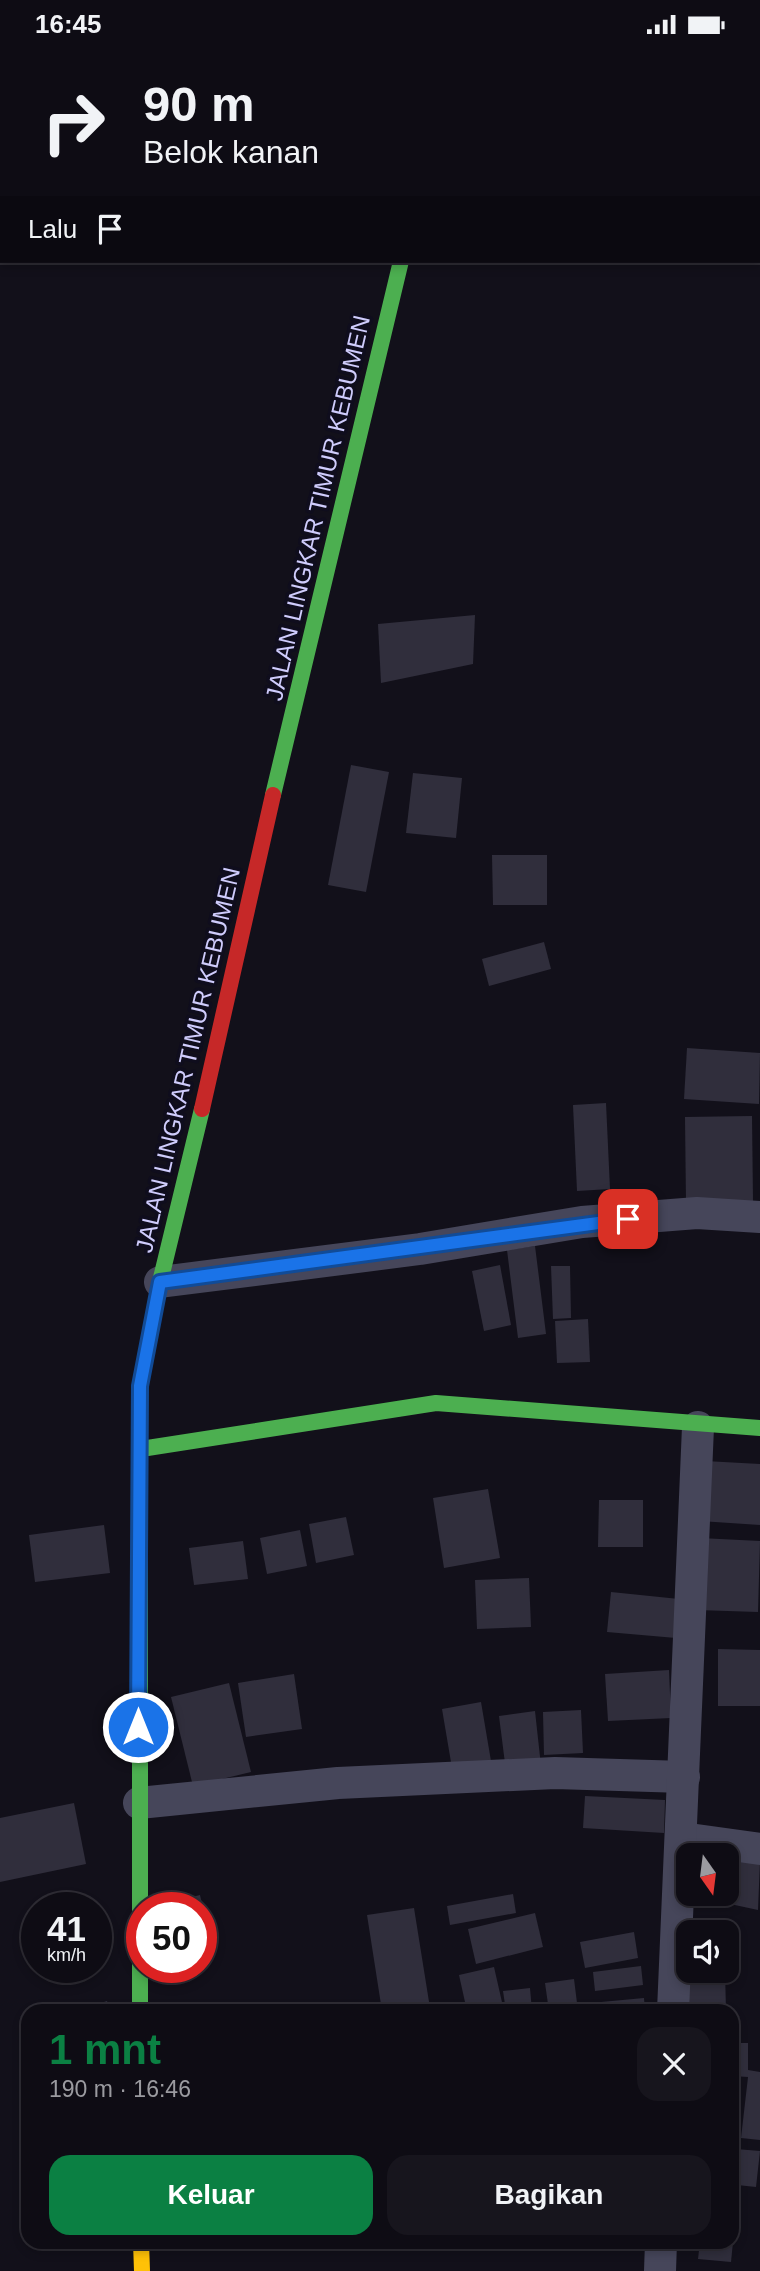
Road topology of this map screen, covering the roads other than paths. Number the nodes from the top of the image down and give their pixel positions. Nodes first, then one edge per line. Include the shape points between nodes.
1 (401, 263) edge
2 (760, 1217) edge
3 (160, 1282) junction
4 (698, 1427) junction
5 (760, 1428) edge
6 (141, 1450) junction
7 (684, 1777) junction
8 (139, 1803) junction
9 (682, 1838) junction
10 (760, 1849) edge
11 (140, 2004) edge
12 (673, 2004) edge
13 (141, 2249) edge
14 (661, 2249) edge
15 (142, 2271) edge
16 (660, 2271) edge

1 - 3 main road, JALAN LINGKAR TIMUR KEBUMEN
2 - 3 street via 697,1213 582,1223
3 - 6 main road, JALAN LINGKAR TIMUR KEBUMEN via 140,1386
4 - 5 main road
4 - 6 main road via 436,1403
4 - 7 street
6 - 8 main road, JALAN LINGKAR TIMUR KEBUMEN
7 - 8 street via 555,1773 338,1783
7 - 9 street
8 - 11 main road, JALAN LINGKAR TIMUR KEBUMEN
9 - 10 street
9 - 12 street
13 - 15 main road
14 - 16 street

